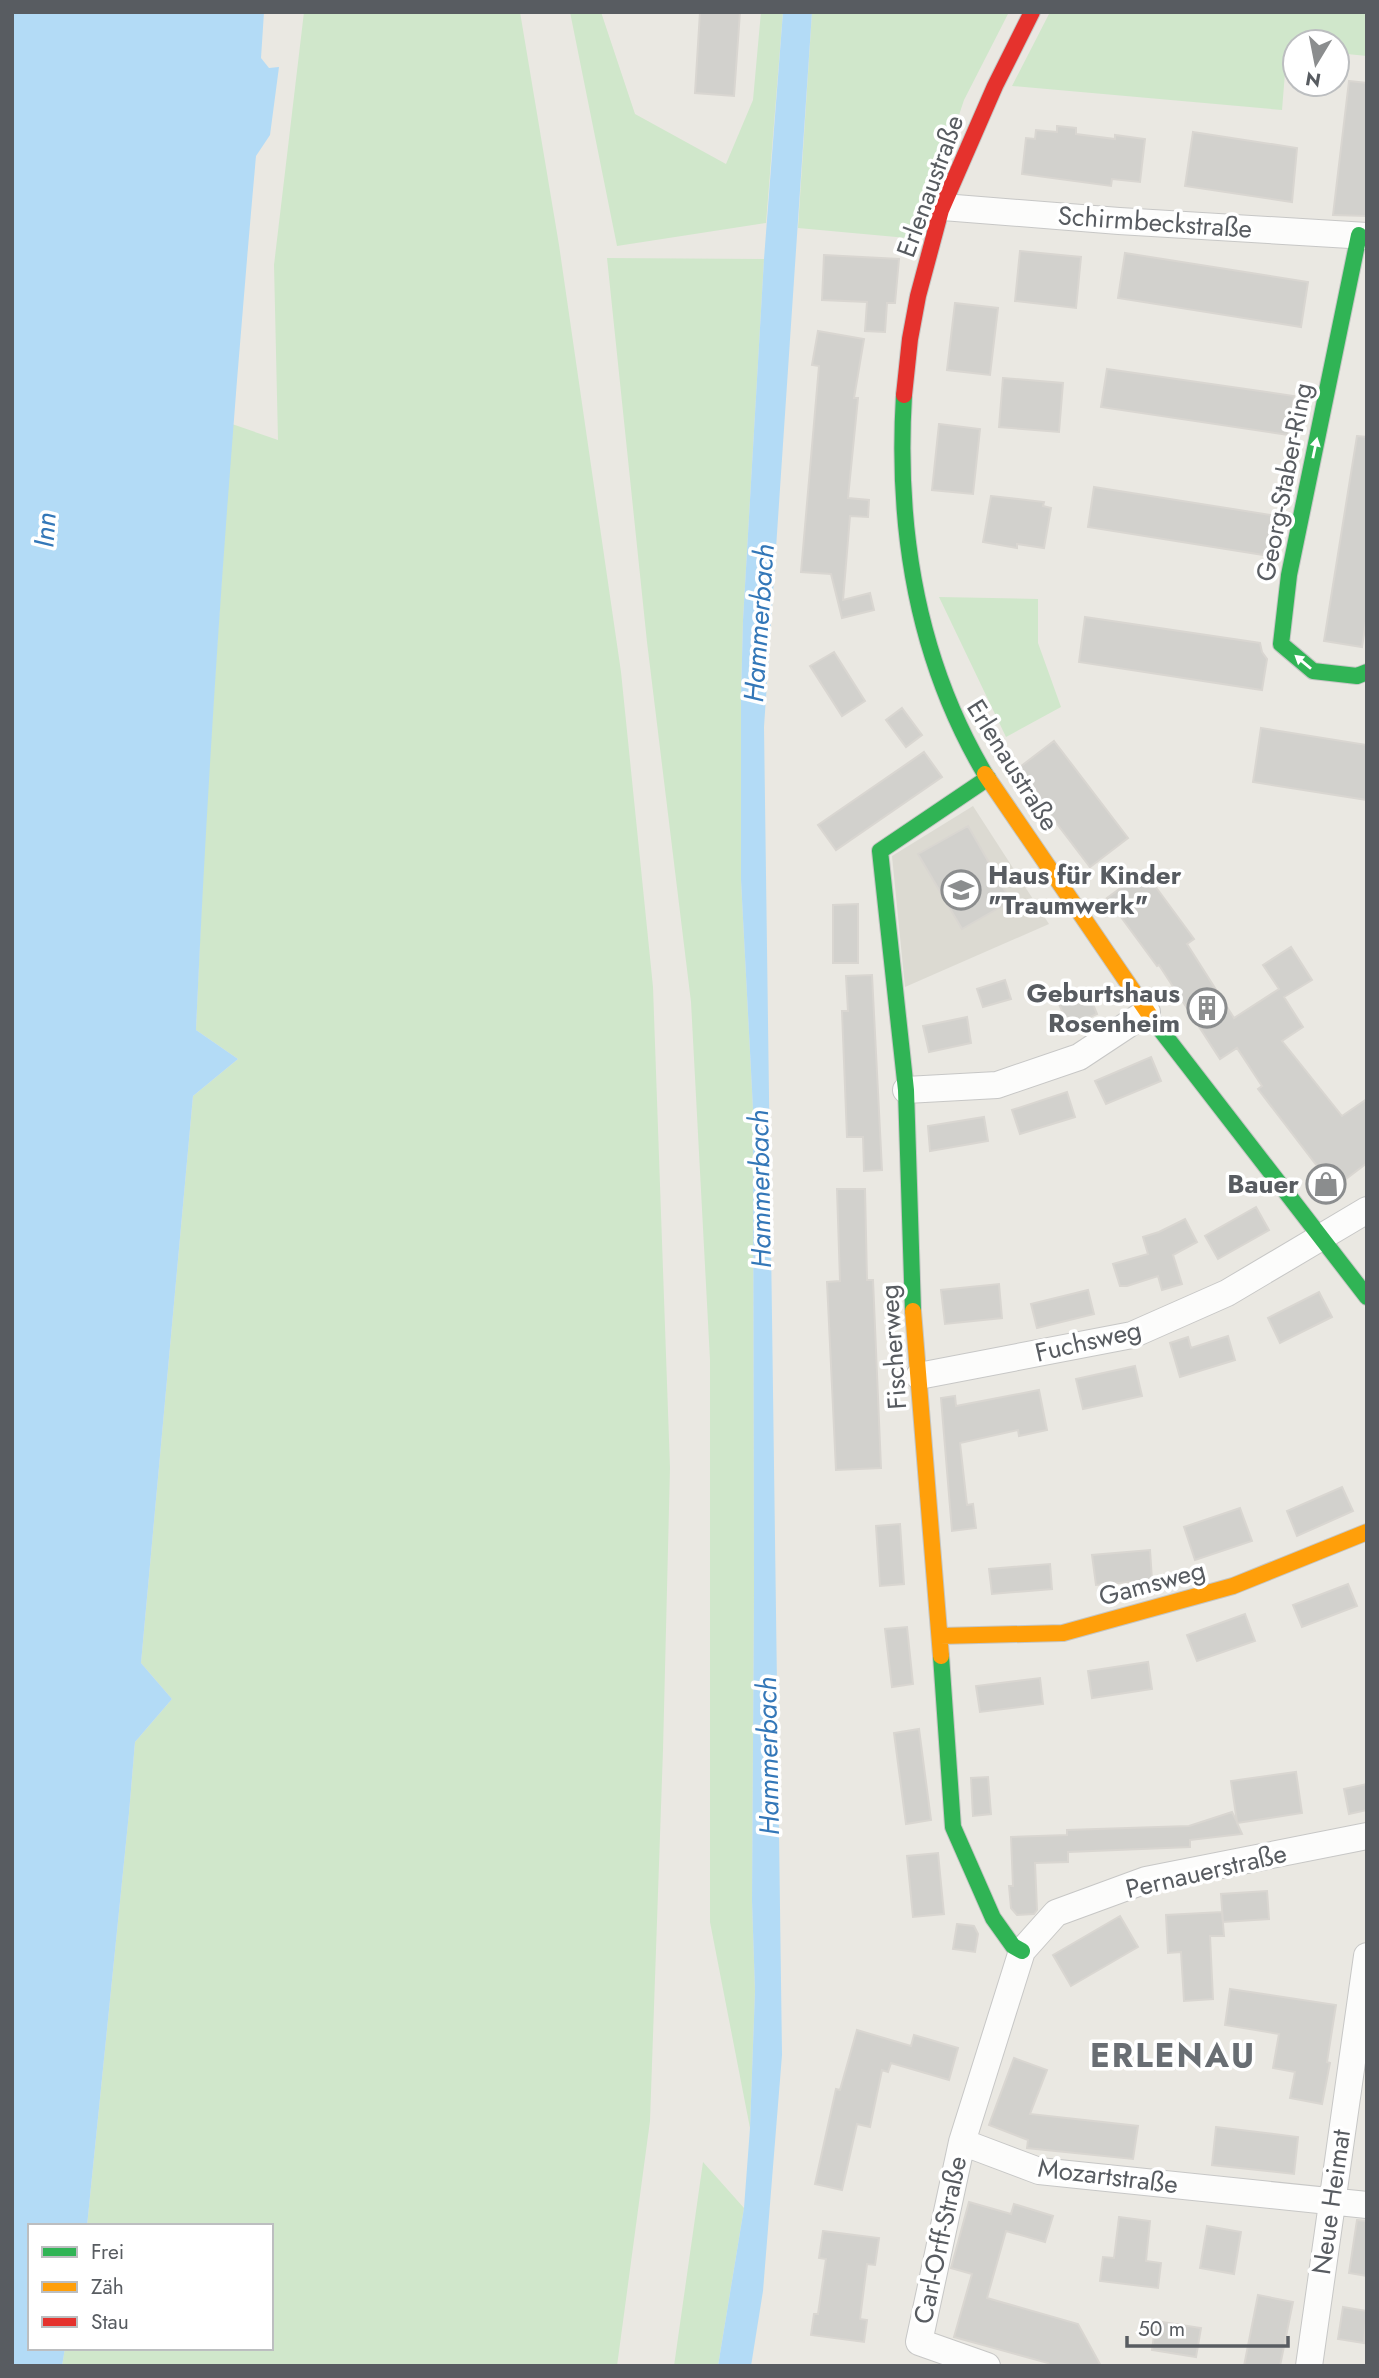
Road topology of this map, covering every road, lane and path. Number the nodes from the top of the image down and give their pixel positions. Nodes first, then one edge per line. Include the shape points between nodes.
1 (1032, 12) edge
2 (943, 207) junction
3 (1363, 236) edge
4 (1367, 672) edge
5 (988, 778) junction
6 (1147, 1012) junction
7 (906, 1090) junction
8 (1367, 1210) edge
9 (1321, 1238) junction
10 (1367, 1297) edge
11 (919, 1376) junction
12 (1367, 1532) edge
13 (940, 1636) junction
14 (1367, 1836) edge
15 (1022, 1951) junction
16 (1367, 1956) edge
17 (962, 2142) junction
18 (1331, 2202) junction
19 (1367, 2205) edge
20 (954, 2360) edge
21 (987, 2366) edge
22 (1309, 2366) edge

1 - 2 street, Erlenaustraße
2 - 3 street, Schirmbeckstraße
2 - 5 street, Erlenaustraße via 916,303 907,356 901,418 902,495 927,649 949,708
4 -> 3 street, Georg-Staber-Ring via 1357,676 1313,671 1281,644 1289,575
5 - 6 street, Erlenaustraße
5 - 7 street, Fischerweg via 880,851
6 - 7 street via 1079,1057 997,1084
6 - 9 street, Erlenaustraße
7 - 11 street, Fischerweg
8 - 9 street, Fuchsweg
9 - 10 street, Erlenaustraße
9 - 11 street, Fuchsweg via 1227,1293 1132,1335
11 - 13 street, Fischerweg
12 - 13 street, Gamsweg via 1233,1586 1063,1633
13 - 15 street, Fischerweg via 953,1826 993,1918
14 - 15 street, Pernauerstraße via 1146,1881 1056,1913
15 - 17 street
16 - 18 street, Neue Heimat
17 - 18 street, Mozartstraße via 1039,2171
17 - 20 street, Carl-Orff-Straße via 919,2342
18 - 19 street, Mozartstraße
18 - 22 street, Neue Heimat
20 - 21 street, Carl-Orff-Straße

